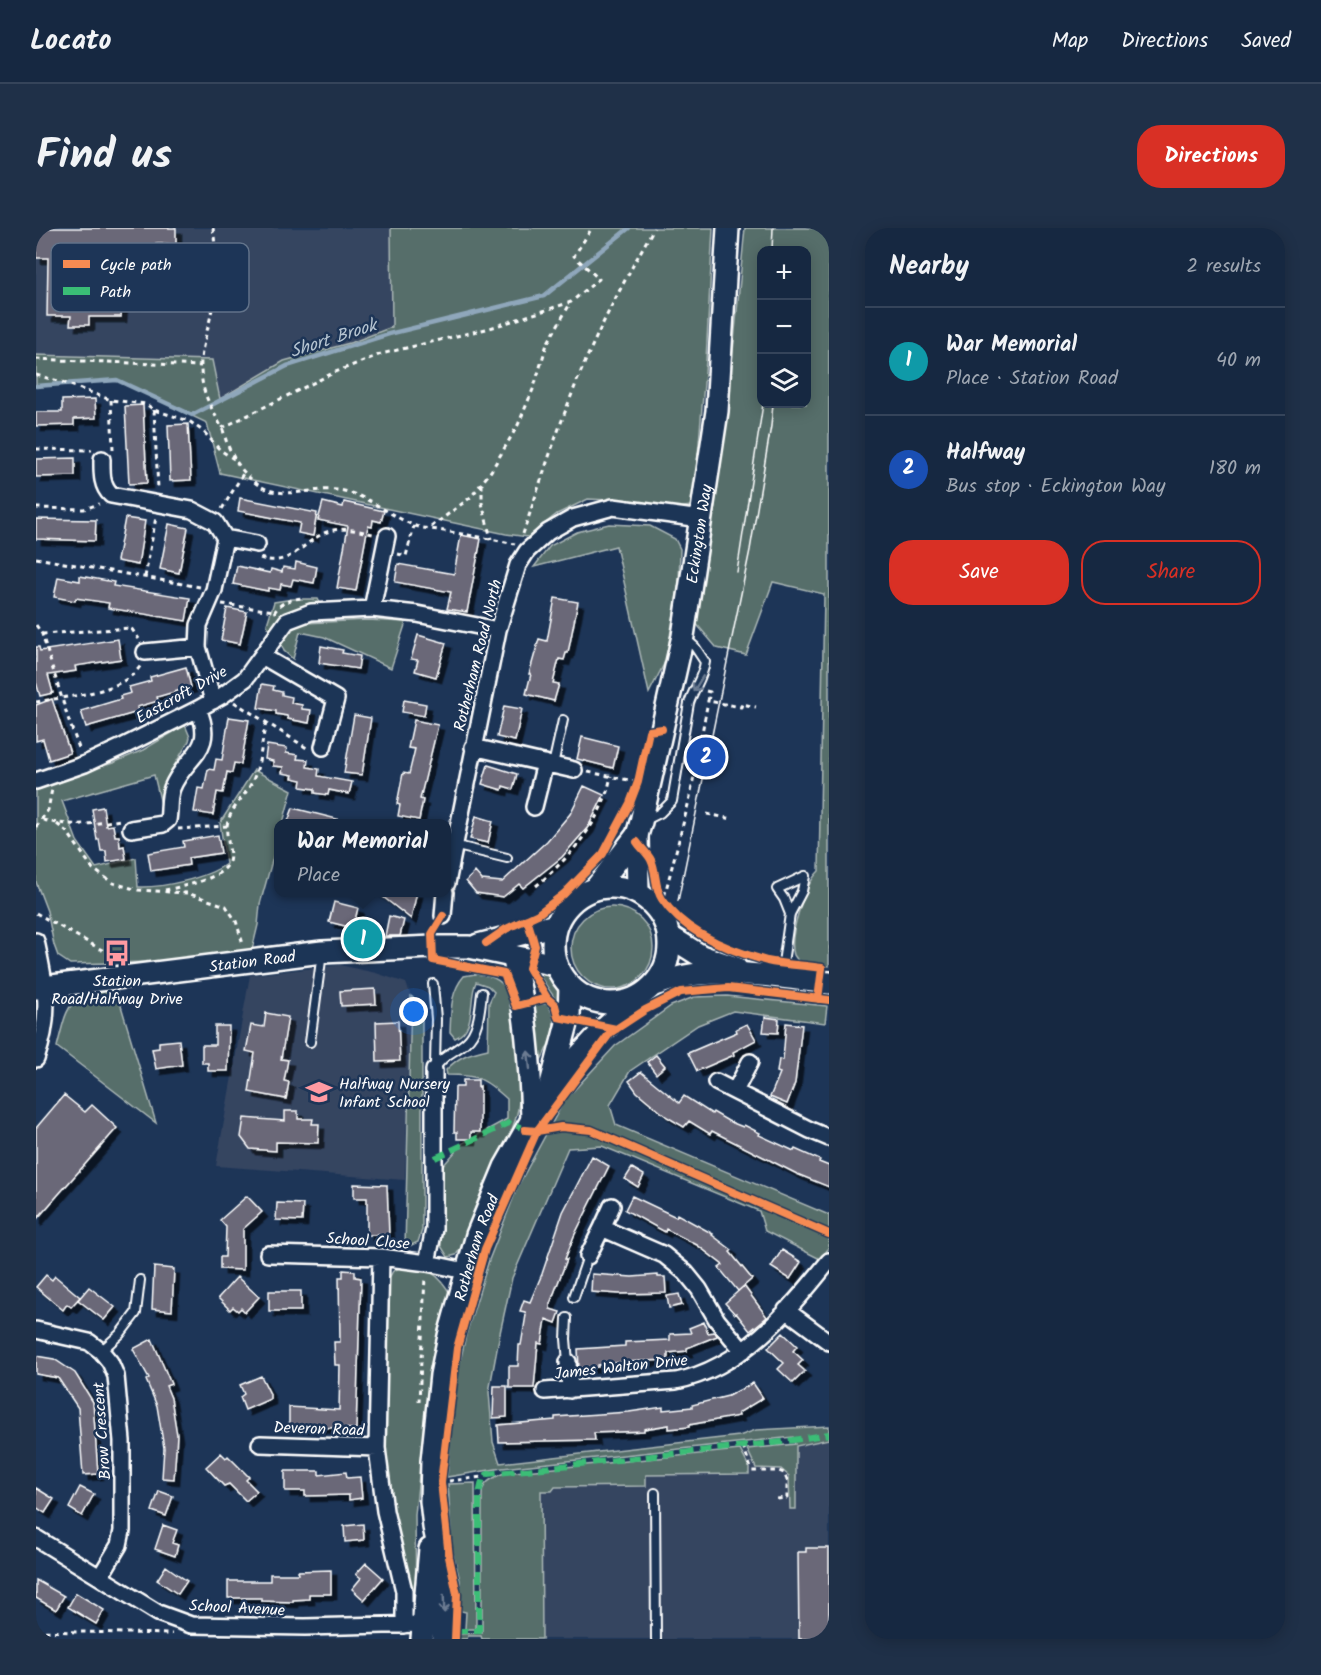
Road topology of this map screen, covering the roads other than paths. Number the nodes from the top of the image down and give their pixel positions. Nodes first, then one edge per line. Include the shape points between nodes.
1 (728, 228) edge
2 (102, 459) road end
3 (701, 519) junction
4 (225, 538) junction
5 (257, 544) road end
6 (385, 544) road end
7 (372, 609) junction
8 (498, 630) junction
9 (683, 636) junction
10 (198, 647) junction
11 (145, 652) road end
12 (262, 656) junction
13 (218, 698) junction
14 (198, 710) junction
15 (563, 720) dead end
16 (323, 747) road end
17 (473, 747) junction
18 (549, 764) junction
19 (574, 770) road end
20 (36, 781) edge
21 (534, 807) dead end
22 (639, 829) junction
23 (131, 830) road end
24 (453, 845) junction
25 (451, 858) edge
26 (507, 858) dead end
27 (595, 889) junction
28 (647, 892) junction
29 (445, 897) edge
30 (790, 914) junction
31 (443, 916) dead end
32 (556, 926) junction
33 (669, 936) junction
34 (36, 941) edge
35 (469, 946) junction
36 (322, 952) junction
37 (513, 956) junction
38 (556, 965) junction
39 (758, 975) junction
40 (780, 978) junction
41 (829, 983) edge
42 (433, 984) dead end
43 (654, 985) junction
44 (570, 986) junction
45 (41, 987) edge
46 (482, 993) dead end
47 (635, 1001) junction
48 (310, 1042) dead end
49 (36, 1059) edge
50 (750, 1062) dead end
51 (434, 1070) junction
52 (716, 1082) dead end
53 (550, 1088) junction
54 (735, 1091) junction
55 (532, 1118) junction
56 (829, 1138) edge
57 (612, 1206) dead end
58 (602, 1228) junction
59 (268, 1254) dead end
60 (588, 1256) joint
61 (381, 1257) junction
62 (829, 1261) edge
63 (427, 1263) junction
64 (466, 1272) junction
65 (140, 1280) dead end
66 (574, 1298) dead end
67 (786, 1310) junction
68 (567, 1318) dead end
69 (36, 1330) edge
70 (829, 1342) edge
71 (101, 1351) junction
72 (743, 1351) junction
73 (568, 1362) joint
74 (570, 1390) junction
75 (545, 1391) dead end
76 (260, 1444) dead end
77 (377, 1448) junction
78 (655, 1493) dead end
79 (434, 1527) junction
80 (36, 1538) edge
81 (100, 1576) junction
82 (417, 1629) edge
83 (213, 1632) edge
84 (443, 1639) edge
85 (656, 1639) edge

1 - 3 main road, Eckington Way via 717,411
2 - 4 street via 103,480 111,495 192,510 215,522
3 - 8 street, Rotherham Road North via 613,507 573,518 523,548
3 - 9 main road, Eckington Way
4 - 5 street
4 - 10 street via 199,625
6 - 7 street
7 - 8 street, Eastcroft Drive
7 - 12 street, Eastcroft Drive via 310,612 287,621
8 - 17 street, Rotherham Road North
9 - 22 main road, Eckington Way
9 -> 22 lane via 705,662 704,675 689,703 672,801
10 - 11 street
10 - 13 street
12 - 13 street, Eastcroft Drive via 245,679
12 - 16 street via 336,699
13 - 14 street, Eastcroft Drive
14 - 20 street, Eastcroft Drive via 85,764
14 - 23 street via 204,723 204,738 173,786 168,820
15 - 18 lane
17 - 18 street
17 - 24 street, Rotherham Road North
18 - 19 street
18 - 21 street
22 - 27 main road, Eckington Way
22 - 28 main road, Eckington Way
24 - 25 street, Rotherham Road North
24 - 26 lane
27 - 28 main road via 617,887
27 - 32 main road, Eckington Way via 585,892 564,910
28 - 33 main road via 654,904 664,907
29 - 31 street
30 - 30 lane via 802,891 805,876 777,889
30 - 40 lane
32 - 35 main road, Station Road
32 - 38 main road via 552,946
33 - 39 main road via 700,956
33 - 43 main road via 667,964
34 - 45 street
35 - 36 main road, Station Road
35 - 37 main road, Station Road
36 - 45 main road, Station Road
36 - 48 lane
37 - 38 main road, Station Road
55 -> 37 main road via 523,1004
38 - 44 main road
39 - 40 main road
39 - 43 main road via 685,976
40 - 41 main road
42 - 51 lane
43 - 47 main road
44 - 47 main road via 597,1001
44 - 53 main road, Rotherham Road via 569,1016
45 - 49 street via 46,1016
46 - 51 lane via 472,1036 449,1052
47 - 53 main road, Rotherham Road
50 - 54 street
51 - 63 street via 434,1229
52 - 54 street
53 - 55 main road, Rotherham Road
54 - 56 street
55 - 64 main road, Rotherham Road via 491,1199
57 - 58 street
58 - 60 street
58 - 72 street via 664,1255 686,1273
59 - 61 street, School Close
60 - 66 lane
61 - 63 street, School Close
61 - 77 street
62 - 67 street, James Walton Drive
63 - 64 street, School Close
64 - 79 main road, Rotherham Road via 441,1375 432,1461
65 - 71 lane via 136,1313
67 - 70 street
67 - 72 street, James Walton Drive
68 - 73 lane
69 - 71 street via 89,1342
71 - 81 street, Brow Crescent via 116,1376 120,1402 123,1516 119,1545
72 - 74 street, James Walton Drive via 695,1377
73 - 74 street
74 - 75 street, James Walton Drive
76 - 77 street, Deveron Road
77 - 82 street via 385,1511
78 - 85 lane
79 - 82 main road, Rotherham Road
79 -> 84 main road, Rotherham Road via 442,1564
80 - 81 street, School Avenue
81 - 83 street, School Avenue via 158,1613
82 - 83 street, School Avenue via 305,1627

